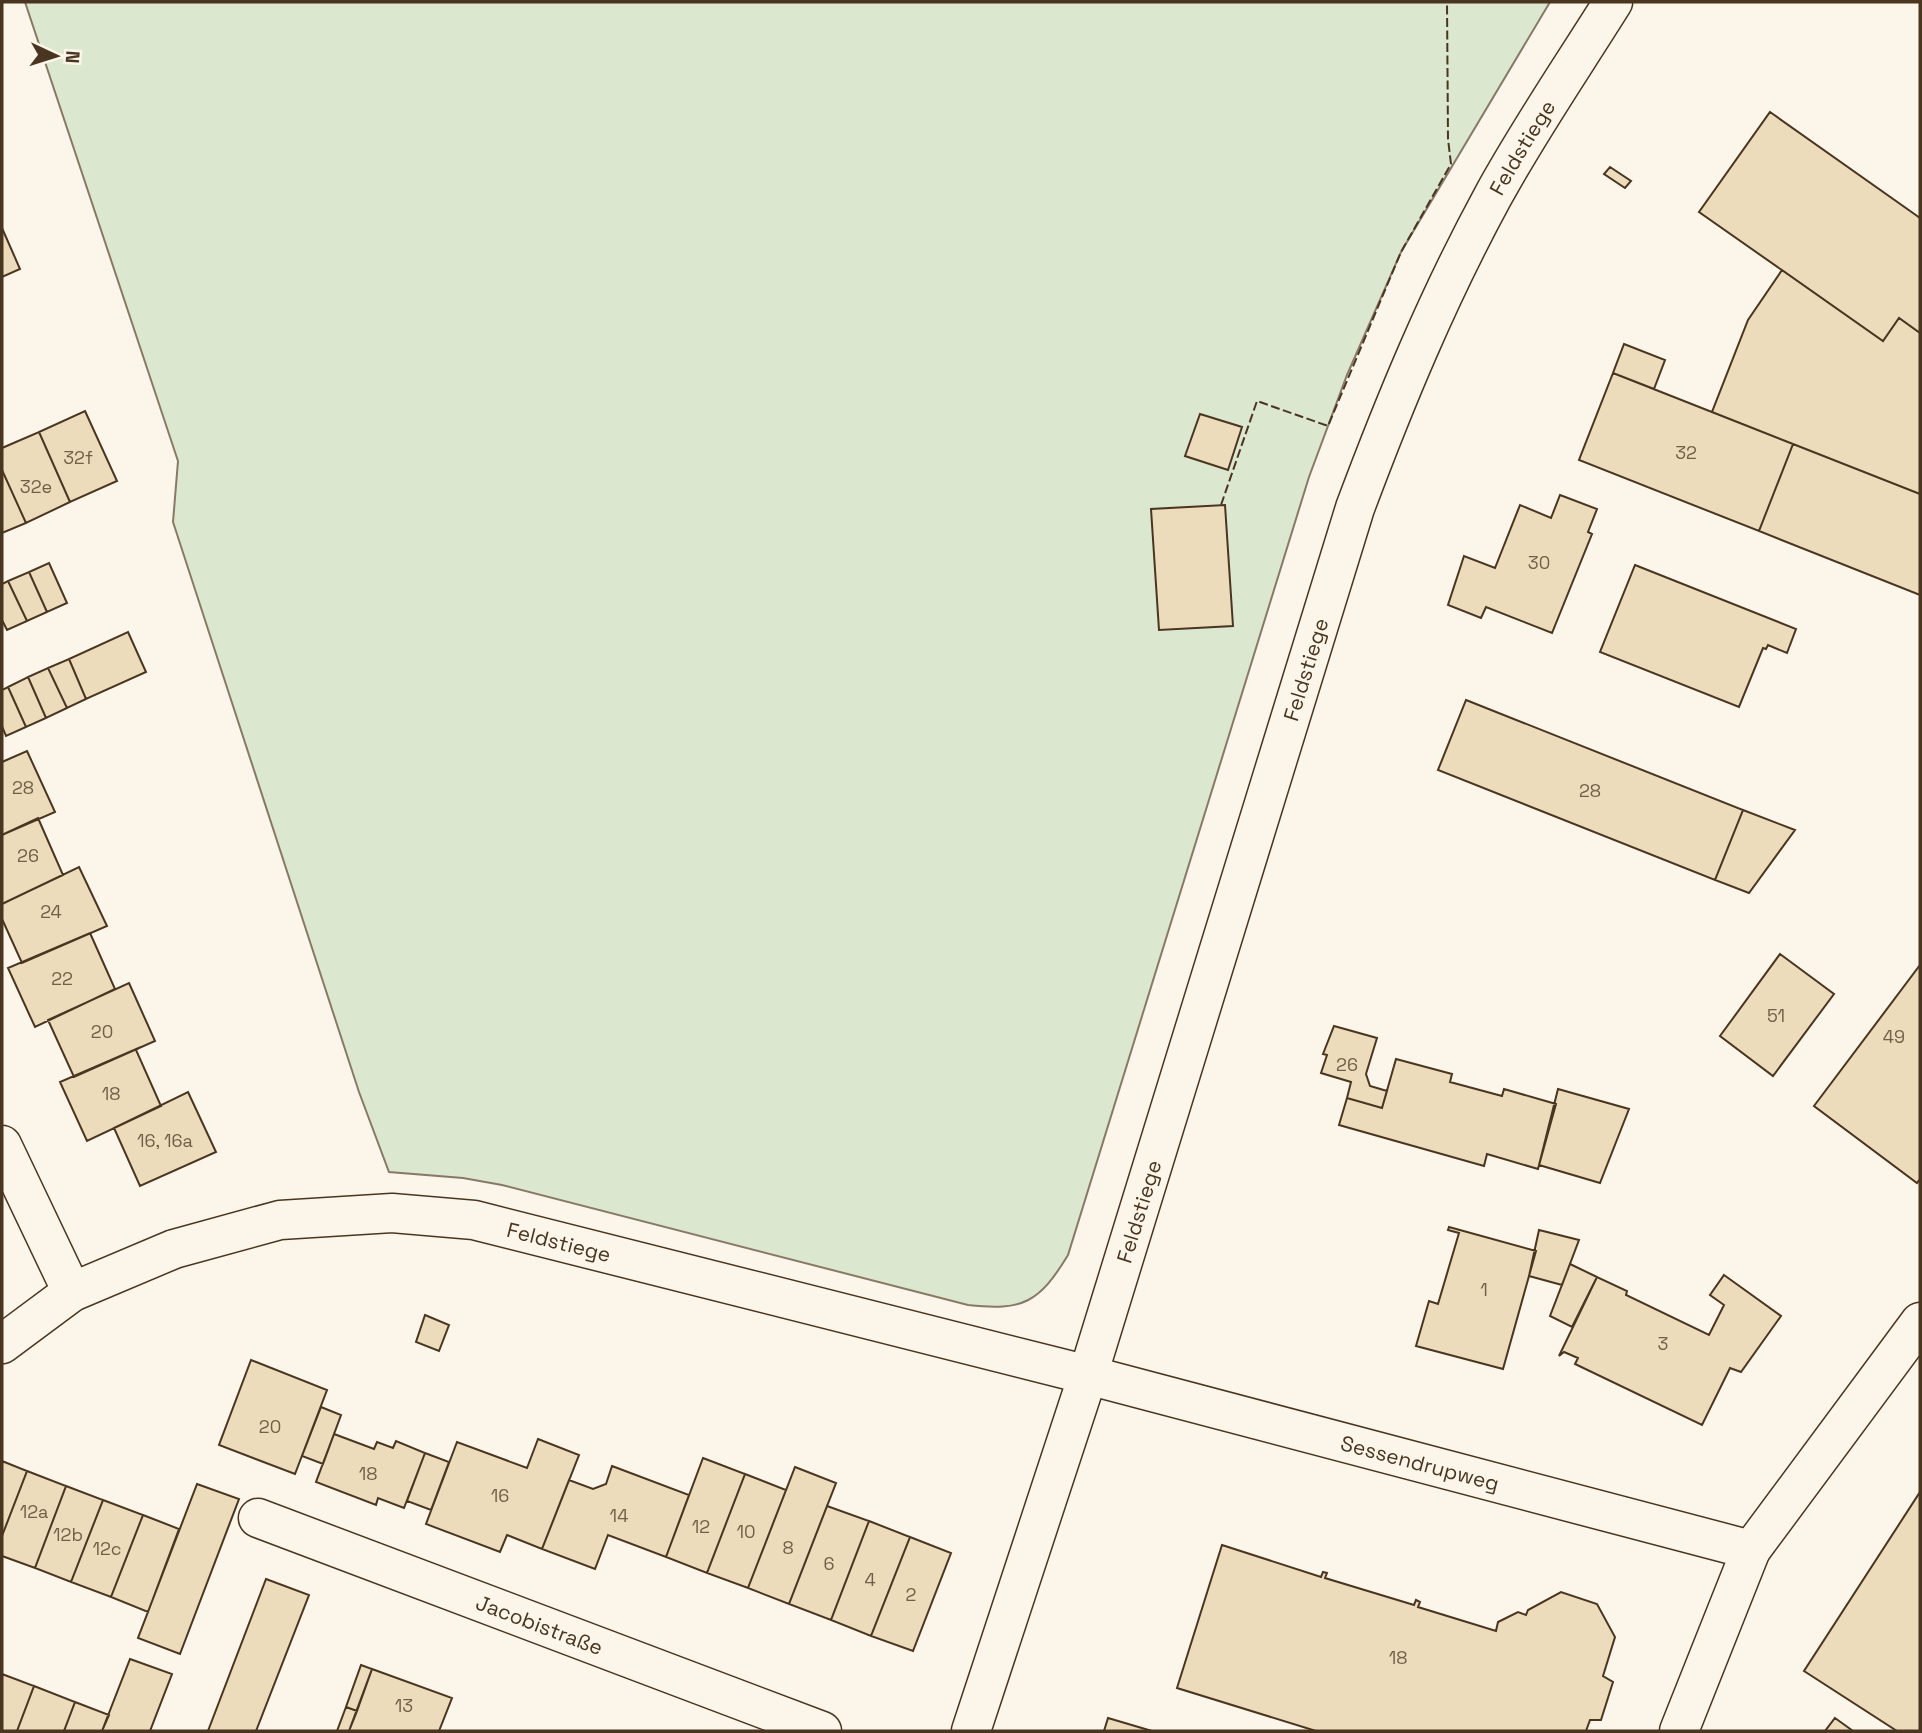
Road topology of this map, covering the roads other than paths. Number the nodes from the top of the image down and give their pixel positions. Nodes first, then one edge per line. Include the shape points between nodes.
1 (1613, 2) edge
2 (2, 1145) edge
3 (72, 1292) junction
4 (1920, 1322) edge
5 (2, 1345) edge
6 (1087, 1375) junction
7 (258, 1518) dead end
8 (1751, 1550) junction
9 (821, 1731) edge
10 (971, 1731) edge
11 (1679, 1731) edge

1 - 6 street, Feldstiege via 1494,194 1398,394 1345,540
2 - 3 street
3 - 5 street, Feldstiege
3 - 6 street, Feldstiege via 174,1249 280,1220 392,1213 474,1220
4 - 8 street
6 - 8 street, Sessendrupweg
6 - 10 street, Feldstiege
7 - 9 street, Jacobistraße
8 - 11 street

